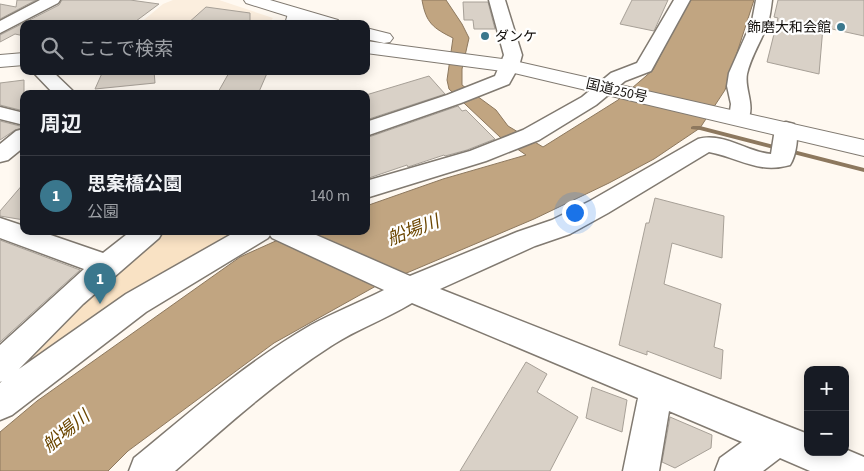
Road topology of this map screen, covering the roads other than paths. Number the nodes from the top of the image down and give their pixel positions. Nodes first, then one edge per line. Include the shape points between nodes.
1 (52, 0) edge
2 (252, 0) edge
3 (497, 0) edge
4 (682, 0) edge
5 (764, 0) edge
6 (280, 4) edge
7 (295, 19) edge
8 (0, 28) edge
9 (372, 42) edge
10 (20, 59) edge
11 (501, 59) junction
12 (0, 61) edge
13 (45, 75) edge
14 (612, 82) junction
15 (62, 90) edge
16 (740, 111) junction
17 (0, 113) edge
18 (20, 118) edge
19 (370, 128) edge
20 (864, 132) edge
21 (20, 139) edge
22 (784, 144) junction
23 (864, 148) edge
24 (0, 155) edge
25 (370, 189) edge
26 (0, 228) edge
27 (145, 235) edge
28 (252, 235) edge
29 (291, 235) edge
30 (105, 266) junction
31 (410, 289) junction
32 (0, 367) edge
33 (656, 389) junction
34 (0, 403) edge
35 (775, 440) junction
36 (737, 470) edge
37 (147, 471) edge
38 (641, 471) edge
39 (854, 471) edge

1 - 8 street
2 - 6 main road
3 - 11 street
4 - 14 street via 644,67
5 - 16 street via 760,21 738,73
6 - 7 main road
9 - 11 main road, 国道250号
10 - 12 main road
11 - 14 main road, 国道250号
11 - 19 street via 502,80
13 - 15 street
14 - 16 main road, 国道250号
14 - 25 street via 589,101 531,135 478,156
16 - 20 main road, 国道250号
16 - 22 main road, 国道250号
17 - 18 street
21 - 24 street
22 - 23 main road, 国道250号
22 - 31 street via 776,162 706,144 599,207
26 - 30 street
27 - 30 street
28 - 34 street via 136,303
29 - 31 street
30 - 32 street via 44,321
31 - 33 street
31 - 37 street via 323,334 279,363
33 - 35 street
33 - 38 street
35 - 36 street
35 - 39 street

